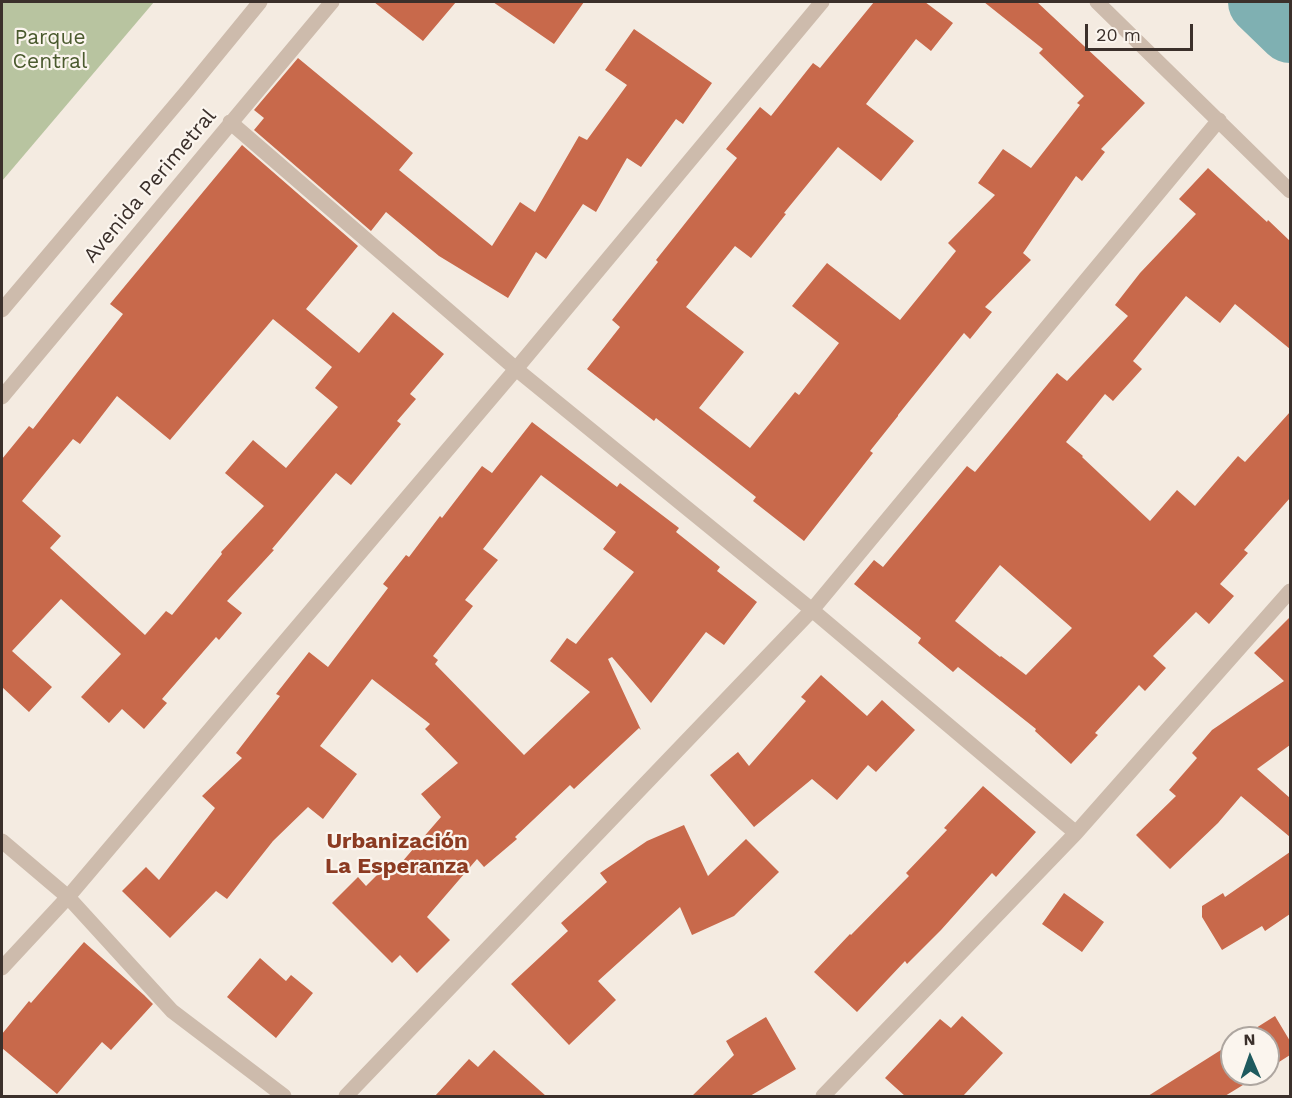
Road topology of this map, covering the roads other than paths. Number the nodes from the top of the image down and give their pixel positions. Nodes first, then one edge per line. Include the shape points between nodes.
1 (260, 2) edge
2 (332, 2) edge
3 (822, 2) edge
4 (1097, 2) edge
5 (1219, 120) junction
6 (230, 122) junction
7 (1290, 191) edge
8 (2, 310) edge
9 (516, 369) junction
10 (2, 397) edge
11 (1290, 591) edge
12 (812, 610) junction
13 (1076, 833) junction
14 (2, 841) edge
15 (68, 897) junction
16 (2, 968) edge
17 (284, 1096) edge
18 (346, 1096) edge
19 (823, 1096) edge

1 - 8 street, Avenida Perimetral
2 - 6 street, Avenida Perimetral
3 - 9 street
4 - 5 street
5 - 7 street
5 - 12 street
6 - 9 street
6 - 10 street, Avenida Perimetral
9 - 12 street
9 - 15 street
11 - 13 street
12 - 13 street
12 - 18 street
13 - 19 street
14 - 15 street
15 - 16 street
15 - 17 street via 172,1011

